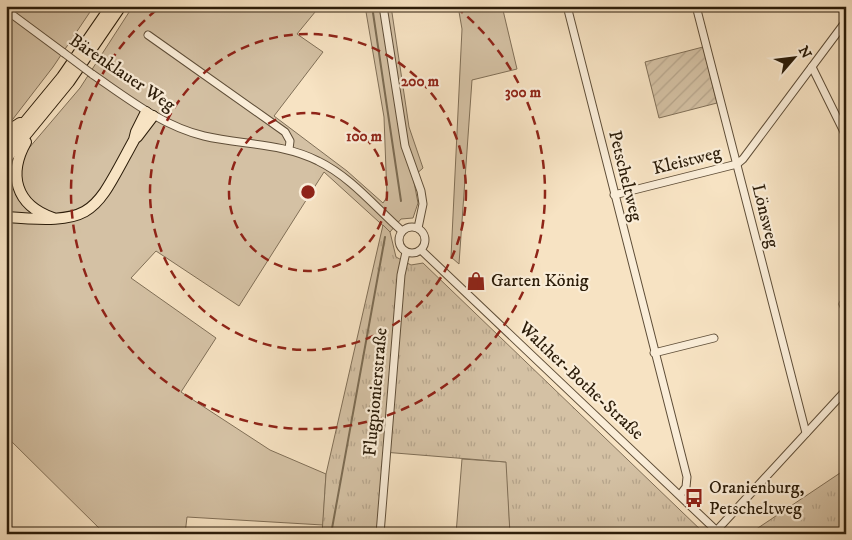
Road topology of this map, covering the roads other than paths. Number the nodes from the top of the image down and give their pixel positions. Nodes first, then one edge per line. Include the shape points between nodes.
1 (111, 6) edge
2 (121, 6) edge
3 (383, 6) edge
4 (567, 6) edge
5 (696, 6) edge
6 (6, 10) edge
7 (846, 21) edge
8 (148, 35) dead end
9 (812, 67) junction
10 (34, 112) junction
11 (150, 114) junction
12 (34, 126) junction
13 (6, 132) edge
14 (846, 136) edge
15 (6, 145) edge
16 (289, 149) junction
17 (6, 159) edge
18 (736, 164) junction
19 (614, 195) junction
20 (6, 217) edge
21 (58, 219) junction
22 (418, 228) junction
23 (402, 231) junction
24 (421, 250) junction
25 (406, 252) junction
26 (843, 304) dead end
27 (846, 312) edge
28 (714, 338) dead end
29 (654, 353) junction
30 (846, 390) edge
31 (806, 433) junction
32 (680, 496) junction
33 (719, 532) edge
34 (380, 534) edge

1 - 10 highway
2 - 12 highway via 89,55
3 - 22 street via 405,146 421,191 423,204
4 - 19 street, Petscheltweg
5 - 18 street, Lönsweg
6 - 11 street, Bärenklauer Weg, bridge
7 - 9 street, Kleistweg
8 - 16 street via 285,132 290,141
9 - 14 street
9 - 18 street, Kleistweg
10 - 13 highway
10 - 15 highway
11 - 16 street, Bärenklauer Weg via 201,136
11 - 21 highway via 141,134 136,137 95,206 73,218
12 - 17 highway
12 - 21 highway via 17,160 17,184 28,204
16 - 23 street, Bärenklauer Weg via 317,160 345,178
18 - 19 street, Kleistweg
18 - 31 street, Lönsweg
19 - 29 street, Petscheltweg
20 - 21 highway
22 - 23 street via 409,227
22 - 24 street via 425,238
23 - 25 street via 399,243
24 - 25 street via 413,254
24 - 32 street, Walther-Bothe-Straße
25 - 34 street, Flugpionierstraße via 401,275
26 - 27 street
28 - 29 street
29 - 32 street, Petscheltweg via 687,477 686,487
30 - 31 street
31 - 33 street
32 - 33 street, Walther-Bothe-Straße

